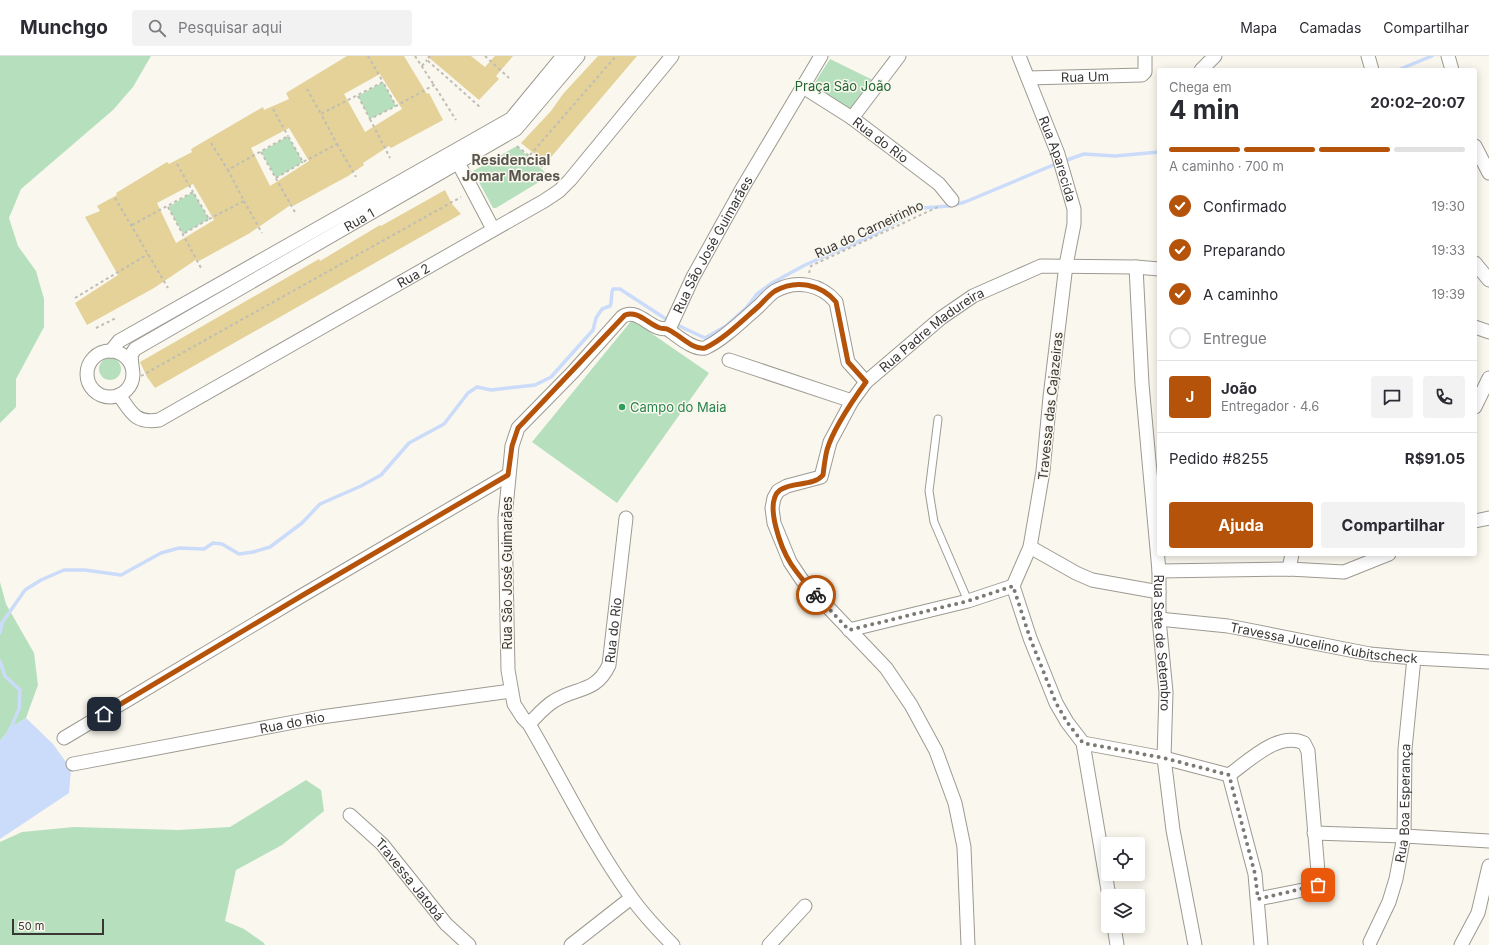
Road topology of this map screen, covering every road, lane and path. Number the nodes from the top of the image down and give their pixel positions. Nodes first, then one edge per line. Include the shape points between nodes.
1 (368, 56) edge
2 (415, 56) edge
3 (430, 56) edge
4 (484, 56) edge
5 (563, 56) edge
6 (578, 56) edge
7 (616, 56) edge
8 (672, 56) edge
9 (821, 56) edge
10 (899, 56) edge
11 (1019, 56) edge
12 (1145, 56) edge
13 (1215, 56) edge
14 (1368, 56) edge
15 (1448, 56) edge
16 (427, 60) junction
17 (422, 66) junction
18 (1203, 68) edge
19 (1371, 68) edge
20 (1451, 68) edge
21 (509, 78) dead end
22 (1028, 78) junction
23 (383, 82) junction
24 (434, 85) junction
25 (803, 87) junction
26 (307, 89) dead end
27 (358, 96) junction
28 (396, 106) junction
29 (480, 107) dead end
30 (273, 109) dead end
31 (321, 114) junction
32 (852, 118) junction
33 (370, 119) junction
34 (456, 120) dead end
35 (288, 136) junction
36 (211, 143) dead end
37 (337, 144) junction
38 (517, 146) dead end
39 (1477, 150) edge
40 (261, 152) junction
41 (530, 155) junction
42 (390, 158) dead end
43 (455, 158) junction
44 (303, 162) junction
45 (177, 164) dead end
46 (545, 169) dead end
47 (228, 170) junction
48 (1489, 172) edge
49 (356, 177) dead end
50 (276, 178) junction
51 (193, 192) junction
52 (467, 193) dead end
53 (115, 198) dead end
54 (952, 200) joint
55 (244, 201) junction
56 (168, 207) junction
57 (296, 214) dead end
58 (209, 219) junction
59 (132, 226) junction
60 (494, 229) junction
61 (262, 233) dead end
62 (183, 234) junction
63 (148, 254) junction
64 (1066, 265) junction
65 (1477, 265) edge
66 (1136, 267) junction
67 (201, 268) dead end
68 (1157, 269) edge
69 (1489, 280) edge
70 (811, 286) junction
71 (168, 288) dead end
72 (75, 298) dead end
73 (116, 318) dead end
74 (672, 323) junction
75 (96, 328) dead end
76 (1477, 328) edge
77 (1489, 332) edge
78 (111, 351) junction
79 (729, 360) dead end
80 (132, 366) junction
81 (141, 376) dead end
82 (1489, 378) edge
83 (866, 382) junction
84 (119, 395) junction
85 (852, 401) junction
86 (1477, 403) edge
87 (938, 418) dead end
88 (508, 475) junction
89 (626, 518) dead end
90 (1489, 518) edge
91 (1477, 520) edge
92 (1030, 547) junction
93 (1157, 549) edge
94 (1158, 556) edge
95 (1292, 556) edge
96 (1384, 556) edge
97 (1289, 569) junction
98 (1159, 571) junction
99 (1013, 586) junction
100 (1159, 592) junction
101 (968, 601) junction
102 (1159, 619) junction
103 (849, 630) junction
104 (1414, 658) junction
105 (1489, 662) edge
106 (512, 691) junction
107 (529, 724) junction
108 (64, 738) dead end
109 (1083, 743) junction
110 (1164, 758) junction
111 (73, 764) dead end
112 (1229, 775) junction
113 (350, 815) dead end
114 (1314, 833) junction
115 (1404, 836) junction
116 (1489, 841) edge
117 (1489, 866) edge
118 (1108, 889) edge
119 (631, 898) junction
120 (1258, 899) junction
121 (805, 906) dead end
122 (1115, 933) edge
123 (1370, 942) dead end
124 (469, 945) edge
125 (572, 945) edge
126 (673, 945) edge
127 (769, 945) edge
128 (968, 945) edge
129 (1117, 945) edge
130 (1194, 945) edge
131 (1261, 945) edge
132 (1461, 945) edge

1 - 23 path
2 - 17 path
3 - 16 path
4 - 21 path
5 - 43 street, Rua 1 via 511,119
6 - 43 street, Rua 1 via 516,129
7 - 41 path
8 - 60 street, Rua 2 via 559,191
9 - 25 street, Rua São José Guimarães
10 - 32 street
11 - 22 street, Rua Aparecida
12 - 22 street, Rua Um via 1145,72 1142,75
13 - 18 street
14 - 19 street
15 - 20 street
16 - 17 path
16 - 29 path
17 - 24 path
22 - 64 street, Rua Aparecida via 1058,154 1074,209 1074,224
23 - 27 path
23 - 28 path
24 - 28 path
24 - 34 path
25 - 32 street, Rua do Rio
25 - 74 street, Rua São José Guimarães via 693,277
26 - 31 path
27 - 31 path
27 - 33 path
28 - 33 path
30 - 35 path
31 - 37 path
32 - 54 street, Rua do Rio via 939,184
33 - 42 path
35 - 40 path
35 - 44 path
36 - 47 path
37 - 44 path
37 - 49 path
38 - 41 path
39 - 48 street
40 - 47 path
40 - 50 path
41 - 46 path
43 - 60 street
43 - 78 street, Rua 1 via 119,341
43 - 80 street, Rua 1 via 135,349 131,355
44 - 50 path
45 - 51 path
47 - 55 path
50 - 57 path
51 - 56 path
51 - 58 path
52 - 81 path
53 - 59 path
54 - 70 path, Rua do Carneirinho via 811,266
55 - 58 path
55 - 61 path
56 - 59 path
56 - 62 path
58 - 62 path
59 - 63 path
60 - 84 street, Rua 2 via 159,420 148,421 135,417
62 - 67 path
63 - 71 path
63 - 72 path
64 - 66 street, Rua Padre Madureira
64 - 83 street, Rua Padre Madureira via 1041,266 973,296 941,318
64 - 92 street, Travessa das Cajazeiras via 1043,471
65 - 69 street
66 - 68 street, Rua Padre Madureira
66 - 93 street, Rua Sete de Setembro via 1142,384
70 - 74 street via 795,284 774,292 705,348 693,346
70 - 83 street via 830,294 836,302 848,362
73 - 75 path
74 - 88 street, Rua São José Guimarães via 659,328 634,314 622,317 518,428 512,446
76 - 77 street
78 - 80 street via 124,355
78 - 84 street, Rua 1 via 98,354 93,359 88,378 100,394
79 - 85 street
80 - 84 street, Rua 1 via 133,380
82 - 86 street
83 - 85 street, Rua Padre Madureira
85 - 103 street, Rua Padre Madureira via 827,450 823,475 818,479 787,486 774,498 772,508 774,523 790,562 802,580
87 - 101 lane via 929,491 934,522
88 - 106 street, Rua São José Guimarães via 504,518 508,670
88 - 108 street
89 - 107 street, Rua do Rio via 609,665 605,674 588,688 554,701
90 - 91 street
92 - 99 street, Travessa das Cajazeiras
92 - 100 street via 1092,580
94 - 98 street, Rua Sete de Setembro
95 - 97 street
96 - 97 street via 1344,572
97 - 98 street
98 - 100 street, Rua Sete de Setembro
99 - 101 street
99 - 109 street via 1056,703
100 - 102 street, Rua Sete de Setembro
101 - 103 street
102 - 104 street, Travessa Jucelino Kubitscheck via 1228,626 1345,650
102 - 110 street, Rua Sete de Setembro via 1166,692
103 - 128 street, Rua Padre Madureira via 886,668 911,704 936,751 955,803 964,847
104 - 105 street, Travessa Jucelino Kubitscheck
104 - 115 street, Rua Boa Esperança via 1405,749
106 - 107 street, Rua São José Guimarães via 514,704
106 - 111 street, Rua do Rio via 321,717
107 - 119 street, Rua São José Guimarães
109 - 110 street
109 - 118 street
110 - 112 street
110 - 130 street, Rua Sete de Setembro via 1173,830
112 - 114 street via 1276,742 1296,739 1304,743 1308,751
112 - 120 street via 1255,874
113 - 124 street, Travessa Jatobá via 382,844 446,924
114 - 115 street
114 - 120 street via 1319,884 1314,888
115 - 116 street
115 - 123 street, Rua Boa Esperança via 1389,902
117 - 132 street via 1478,913
119 - 125 street
119 - 126 street, Rua São José Guimarães
120 - 131 street
121 - 127 street
122 - 129 street

